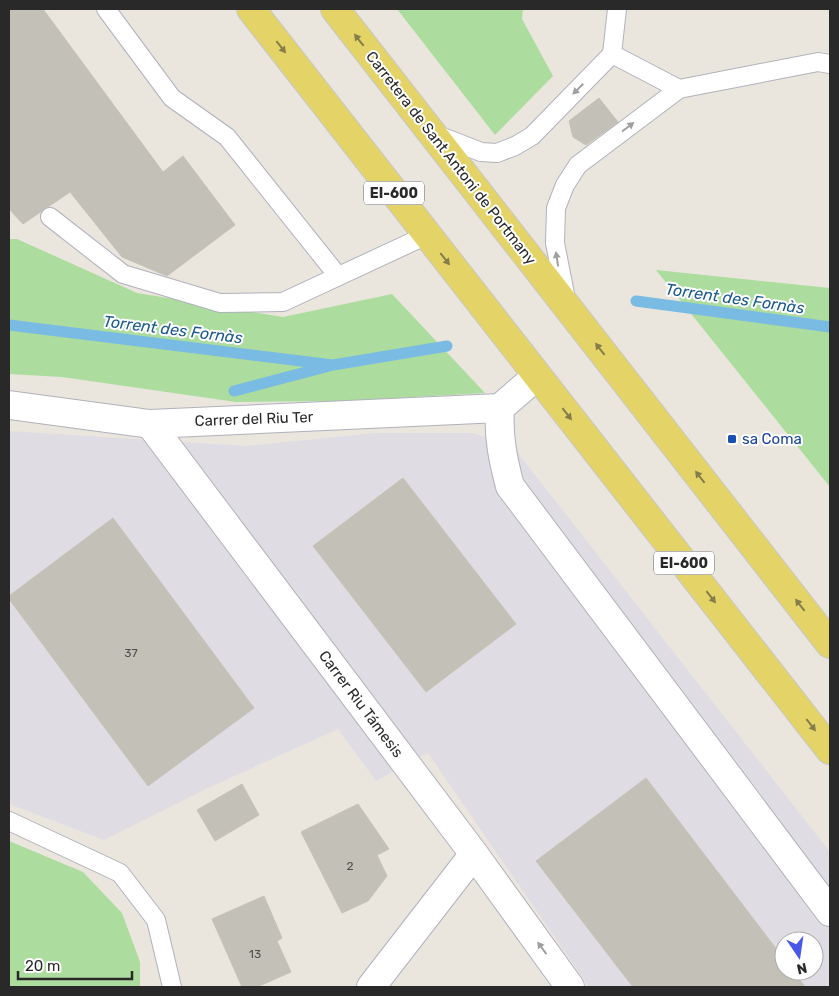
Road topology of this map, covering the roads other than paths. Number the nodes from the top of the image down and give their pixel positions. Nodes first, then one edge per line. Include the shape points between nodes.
1 (106, 9) edge
2 (252, 9) edge
3 (335, 9) edge
4 (617, 9) edge
5 (612, 54) junction
6 (830, 64) edge
7 (679, 89) junction
8 (432, 133) junction
9 (50, 217) dead end
10 (427, 235) junction
11 (338, 276) junction
12 (568, 307) junction
13 (537, 376) junction
14 (9, 405) edge
15 (500, 408) junction
16 (150, 424) junction
17 (830, 644) edge
18 (830, 750) edge
19 (9, 821) edge
20 (474, 854) junction
21 (830, 912) edge
22 (172, 987) edge
23 (370, 987) edge
24 (570, 987) edge

1 - 11 lane via 172,98 227,137
2 -> 10 main road, EI-600
8 -> 3 main road, Carretera de Sant Antoni de Portmany
4 - 5 lane
5 - 7 lane
5 -> 8 lane via 532,136 515,146 497,153 482,152
6 - 7 lane via 818,62
12 -> 7 lane via 555,243 556,208 565,185 578,165
8 - 12 main road, Carretera de Sant Antoni de Portmany
9 - 11 lane via 123,274 220,303 283,302
10 - 11 lane
10 -> 13 main road, EI-600
17 -> 12 main road, Carretera de Sant Antoni de Portmany
13 - 15 street
13 -> 18 main road, EI-600
14 - 16 street, Carrer del Riu Ter
15 - 16 street, Carrer del Riu Ter
15 - 21 street via 501,450 510,486
16 - 20 street, Carrer Riu Támesis
19 - 22 lane via 120,873 156,920
20 - 23 street
24 -> 20 street, Carrer Riu Támesis

